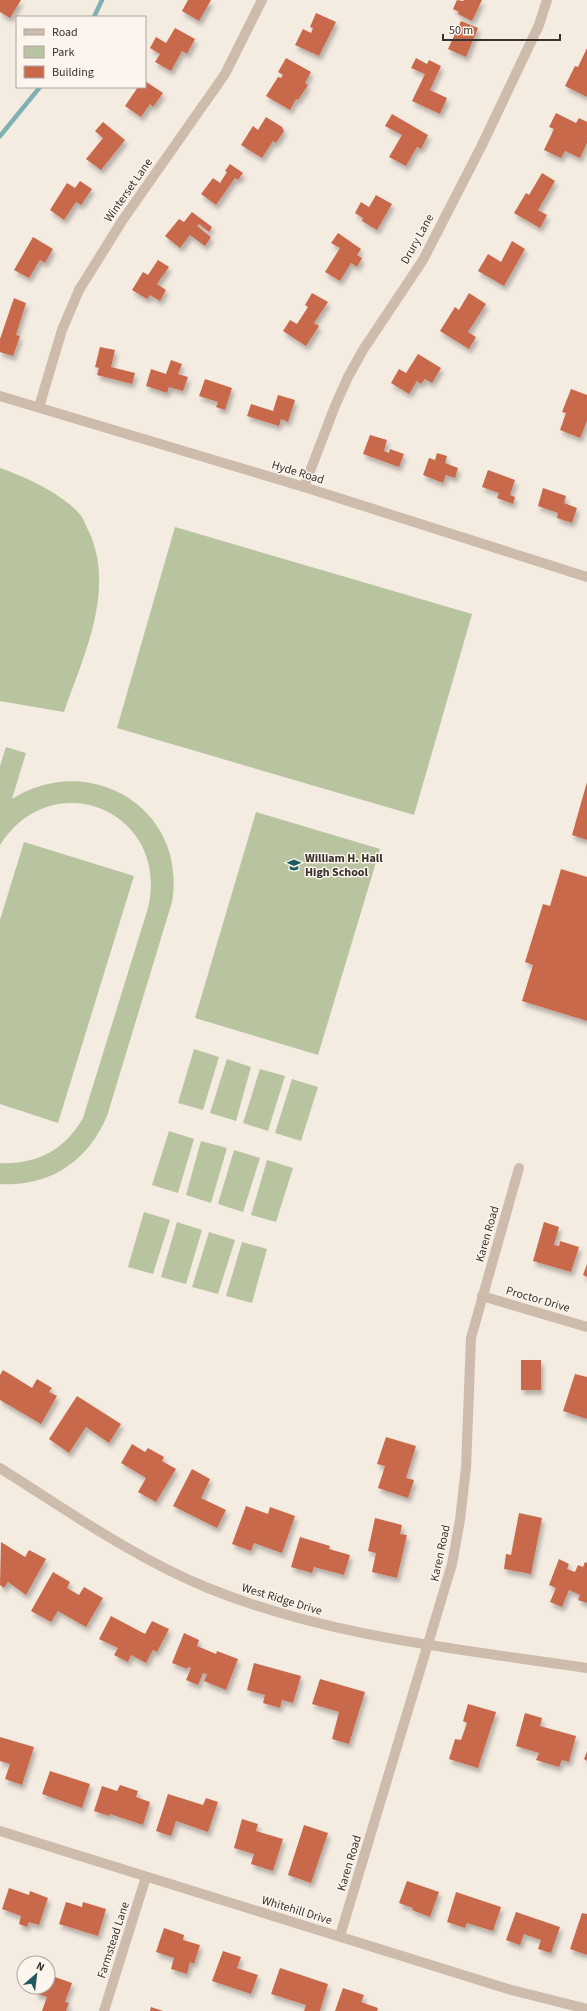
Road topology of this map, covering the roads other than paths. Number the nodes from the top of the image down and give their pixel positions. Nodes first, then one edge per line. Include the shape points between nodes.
1 (262, 0) edge
2 (547, 0) edge
3 (0, 396) edge
4 (39, 407) junction
5 (304, 487) junction
6 (587, 577) edge
7 (520, 1168) dead end
8 (482, 1296) junction
9 (587, 1327) edge
10 (0, 1468) edge
11 (429, 1645) junction
12 (587, 1668) edge
13 (0, 1831) edge
14 (146, 1877) junction
15 (340, 1936) junction
16 (587, 2009) edge
17 (104, 2011) edge

1 - 4 street, Winterset Lane via 226,74 122,221 79,290 62,330
2 - 5 street, Drury Lane via 539,25 482,145 426,253 348,377
3 - 4 street, Hyde Road
4 - 5 street, Hyde Road
5 - 6 street, Hyde Road
7 - 8 street, Karen Road
8 - 9 street, Proctor Drive
8 - 11 street, Karen Road via 474,1322 470,1354 466,1468 460,1520 452,1564
10 - 11 street, West Ridge Drive via 109,1536 207,1588 276,1613 338,1629
11 - 12 street, West Ridge Drive
11 - 15 street, Karen Road
13 - 14 street, Whitehill Drive
14 - 15 street, Whitehill Drive
14 - 17 street, Farmstead Lane
15 - 16 street, Whitehill Drive via 508,1989

